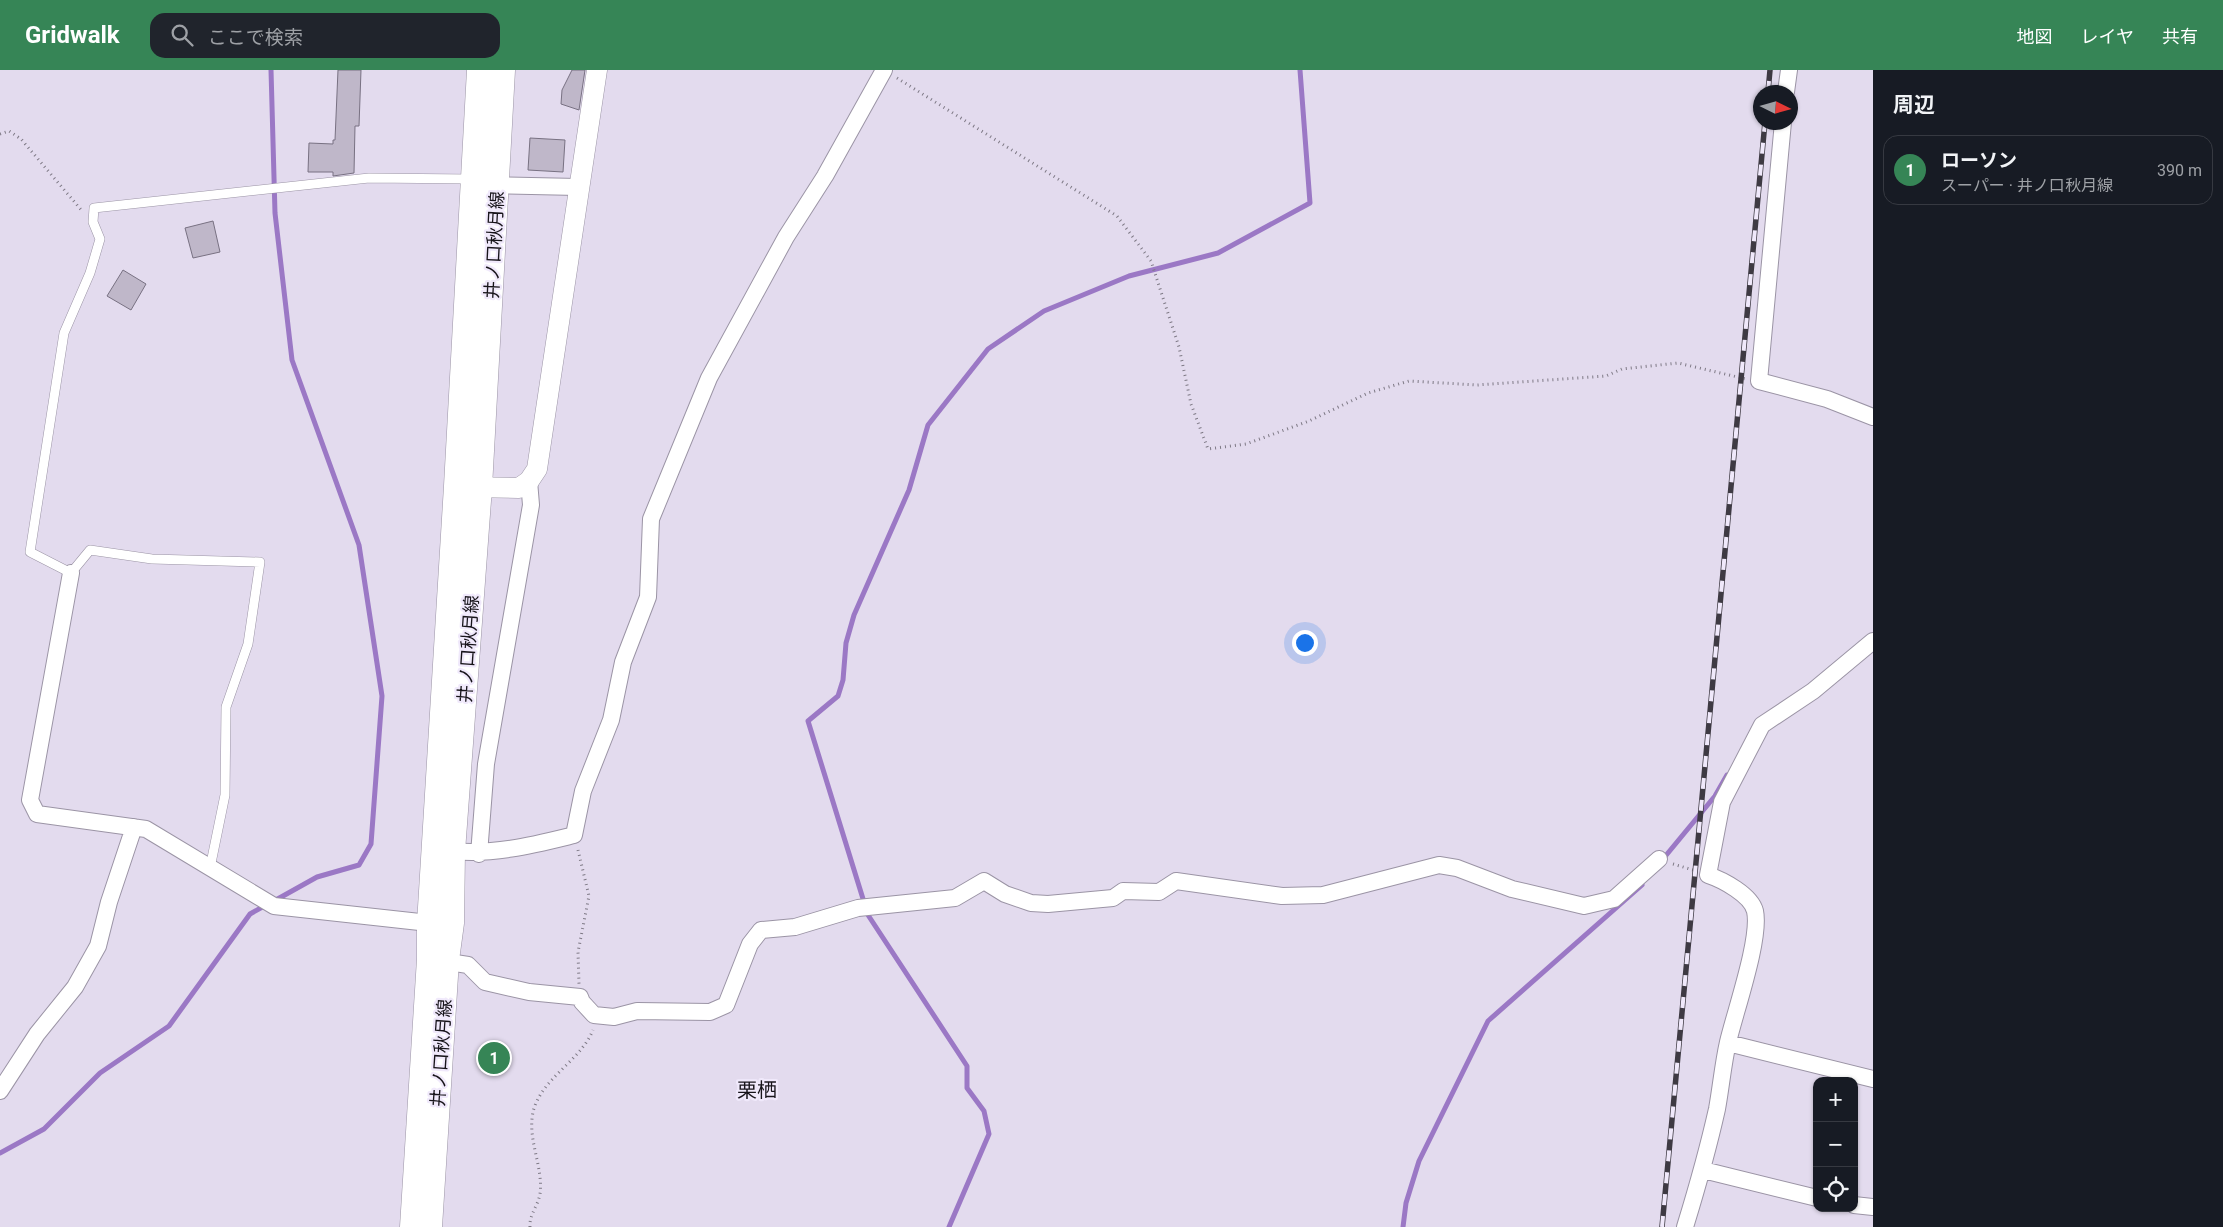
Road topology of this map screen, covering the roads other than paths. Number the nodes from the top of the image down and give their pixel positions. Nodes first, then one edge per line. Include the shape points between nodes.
1 (479, 70) edge
2 (503, 70) edge
3 (597, 70) edge
4 (884, 70) edge
5 (1788, 70) edge
6 (1787, 85) edge
7 (1783, 130) edge
8 (473, 181) junction
9 (498, 185) junction
10 (578, 187) junction
11 (1873, 417) edge
12 (529, 481) junction
13 (456, 486) junction
14 (480, 487) junction
15 (71, 573) junction
16 (1873, 640) edge
17 (134, 827) junction
18 (452, 851) junction
19 (479, 854) junction
20 (1659, 859) road end
21 (210, 868) junction
22 (441, 924) junction
23 (438, 960) junction
24 (1728, 1043) junction
25 (1873, 1079) edge
26 (0, 1091) edge
27 (1703, 1170) junction
28 (1813, 1197) edge
29 (1858, 1206) edge
30 (1873, 1208) edge
31 (412, 1227) edge
32 (430, 1227) edge
33 (1685, 1227) edge

1 - 8 main road, 井ノ口秋月線
2 - 9 main road, 井ノ口秋月線
3 - 10 street
4 - 19 street via 825,176 786,237 709,378 651,519 648,597 623,662 611,720 583,791 574,834 516,850
5 - 6 street
7 - 11 street via 1759,381 1827,399
8 - 9 street
8 - 13 main road, 井ノ口秋月線
8 - 15 lane via 369,178 94,208 93,222 100,239 90,273 64,333 30,552
9 - 10 street
9 - 14 main road, 井ノ口秋月線
10 - 12 street via 551,390 537,469
12 - 14 street via 519,488
12 - 19 street via 531,504 486,764
13 - 14 street
13 - 22 main road, 井ノ口秋月線
14 - 18 main road, 井ノ口秋月線
15 - 17 street via 30,800 37,814
15 - 21 lane via 90,550 152,559 260,562 248,644 226,707 225,795
16 - 24 street via 1813,691 1762,725 1722,802 1708,875 1740,892 1754,910 1756,932
17 - 21 street via 146,829
17 - 26 street via 98,946 75,987 37,1034
18 - 19 street
18 - 22 main road, 井ノ口秋月線
20 - 23 street via 1614,899 1584,906 1512,889 1457,868 1439,865 1323,895 1282,896 1176,881 1159,892 1123,891 1113,898 1048,904 1031,903 984,881 955,898 858,908 796,927 760,930 750,944 726,1005 710,1012 637,1011 614,1017 594,1015 580,997 529,992 485,982 468,965
21 - 22 street via 274,906
22 - 23 main road, 井ノ口秋月線
23 - 31 main road, 井ノ口秋月線
23 - 32 main road, 井ノ口秋月線
24 - 25 street
24 - 27 street
27 - 28 street
27 - 33 street
29 - 30 street

